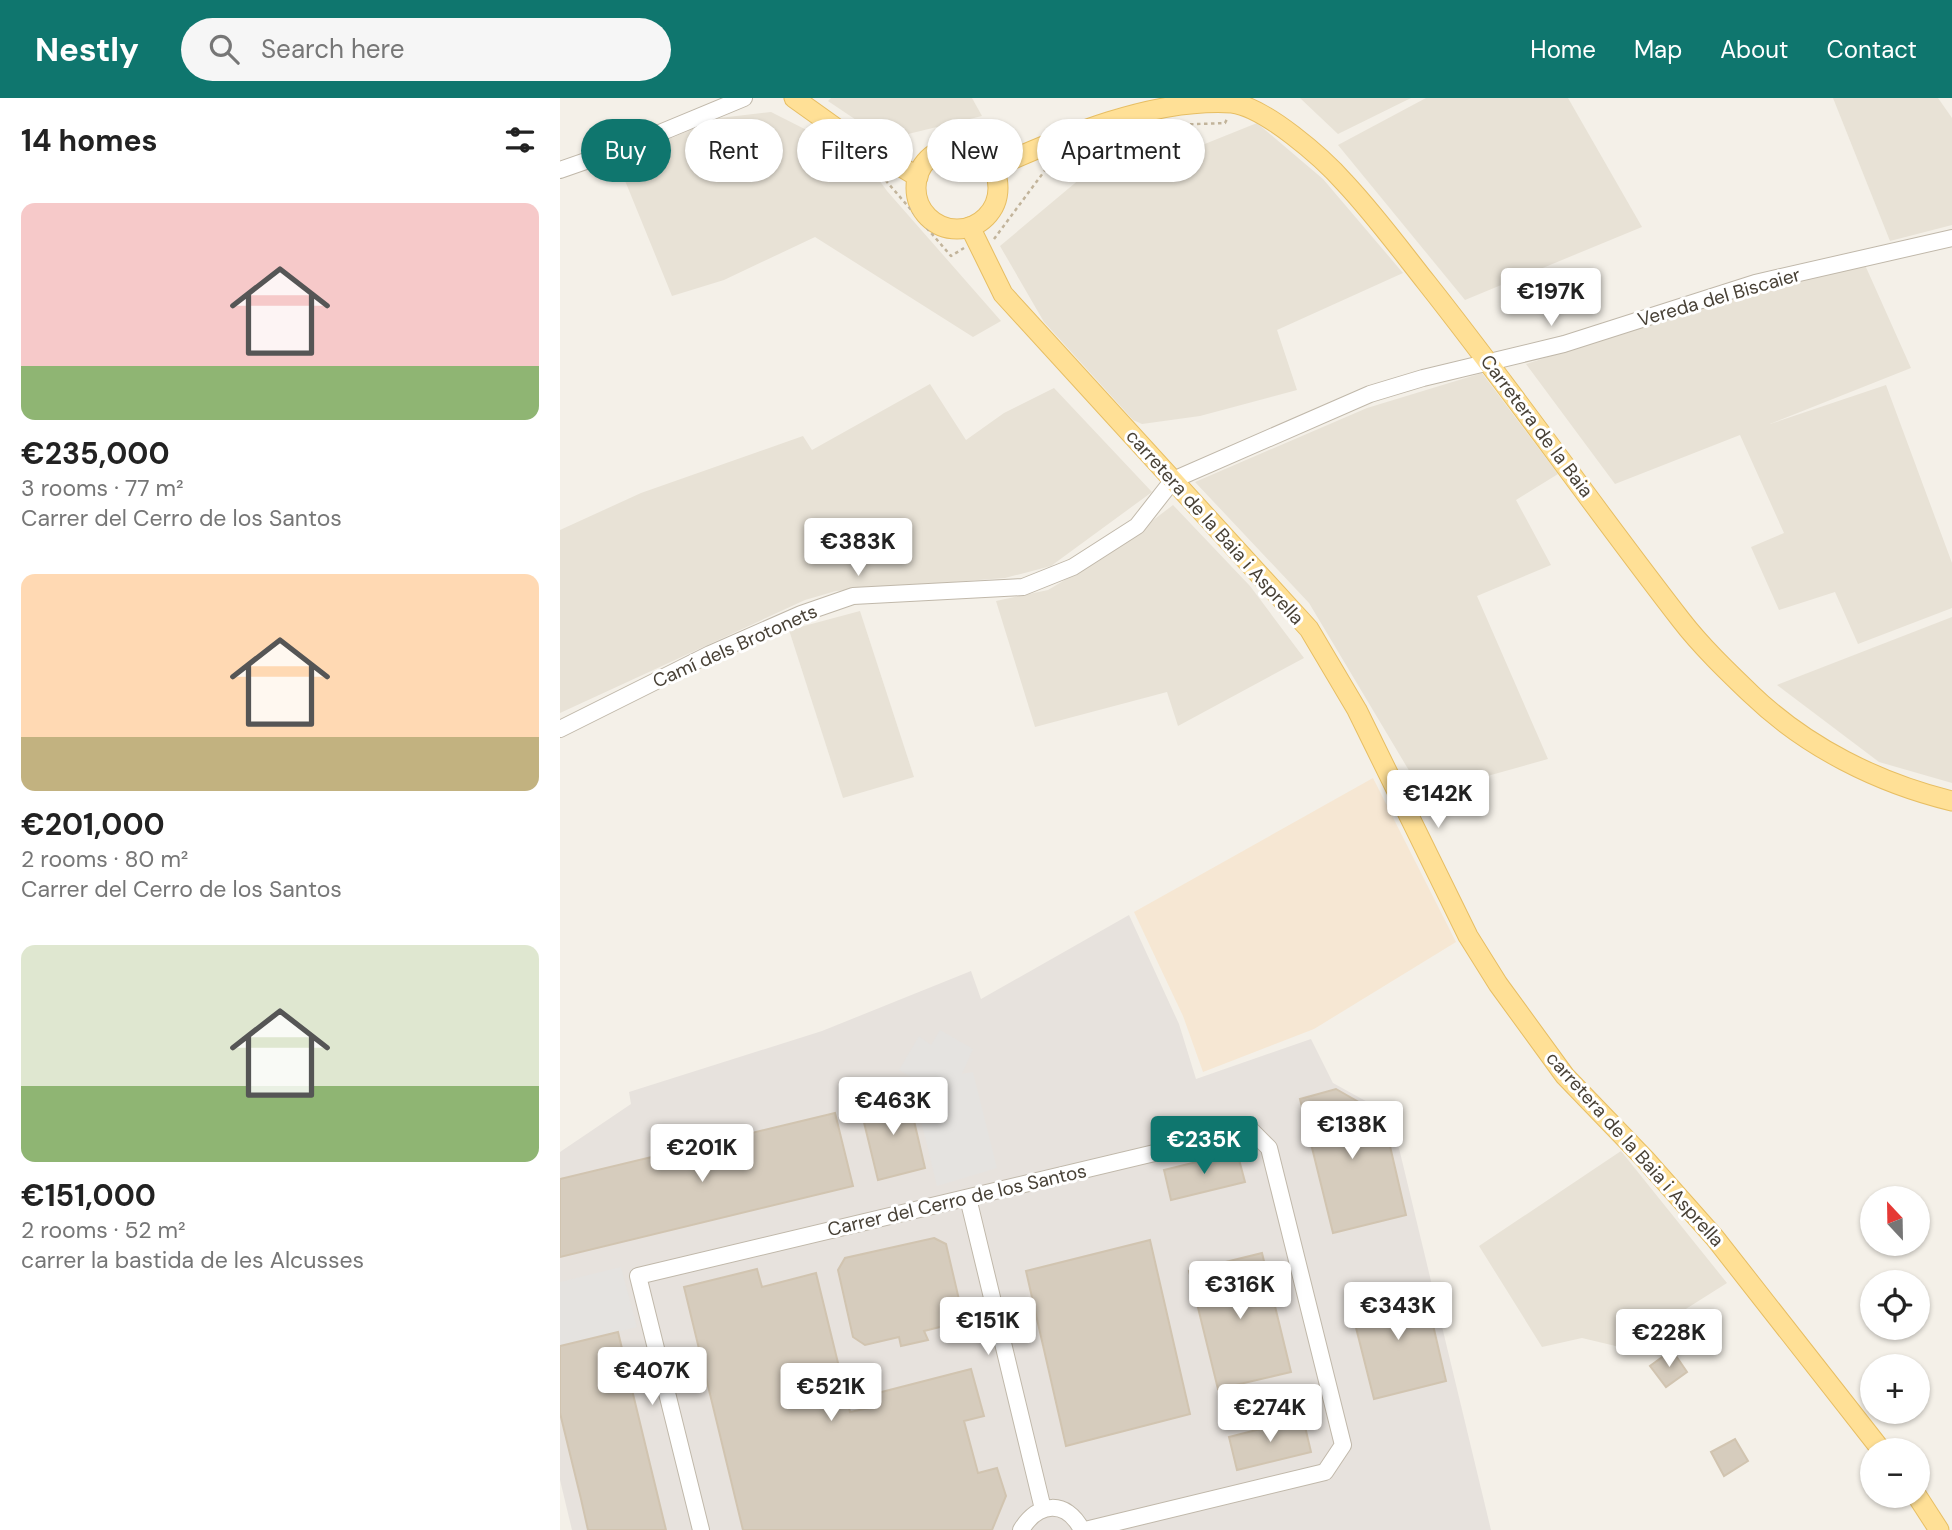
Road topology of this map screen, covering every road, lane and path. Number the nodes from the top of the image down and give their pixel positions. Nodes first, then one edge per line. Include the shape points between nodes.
1 (744, 98) edge
2 (794, 98) edge
3 (1235, 101) edge
4 (1205, 124) edge
5 (1023, 156) edge
6 (927, 162) edge
7 (560, 170) edge
8 (918, 177) junction
9 (1037, 180) edge
10 (886, 182) edge
11 (997, 182) edge
12 (981, 236) junction
13 (1952, 238) edge
14 (1489, 362) junction
15 (1173, 480) junction
16 (560, 729) edge
17 (1952, 802) edge
18 (968, 1198) junction
19 (1872, 1438) edge
20 (1925, 1508) edge
21 (1043, 1509) junction
22 (701, 1530) edge
23 (1021, 1530) edge
24 (1084, 1530) edge
25 (1939, 1530) edge

1 - 7 street
2 - 8 main road
3 - 4 path via 1225,123
3 - 5 main road via 1154,109 1105,122
3 - 14 main road, Carretera de la Baia via 1286,128 1345,182
6 - 8 main road
8 - 12 main road via 919,203 928,216 949,228
9 - 12 path via 1014,208
10 - 12 path via 951,256
11 - 12 main road via 997,199 983,220
12 - 15 main road, carretera de la Baia i Asprella via 1003,294
13 - 14 street, Vereda del Biscaier via 1755,283 1564,344
14 - 15 street, Vereda del Biscaier via 1370,394
14 - 17 main road, Carretera de la Baia via 1683,623 1752,695 1804,737 1876,777
15 - 16 street, Camí dels Brotonets via 1137,526 1060,572 1023,587 853,596 716,652
15 - 19 main road, carretera de la Baia i Asprella via 1309,629 1357,710 1468,936 1526,1023 1565,1076 1646,1158 1715,1238
18 - 21 street
18 - 22 street, Carrer del Cerro de los Santos via 638,1276
18 - 24 street, Carrer del Cerro de los Santos via 1251,1130 1269,1148 1343,1445 1325,1472
20 - 25 main road
21 - 23 street via 1030,1516
21 - 24 street via 1066,1511

